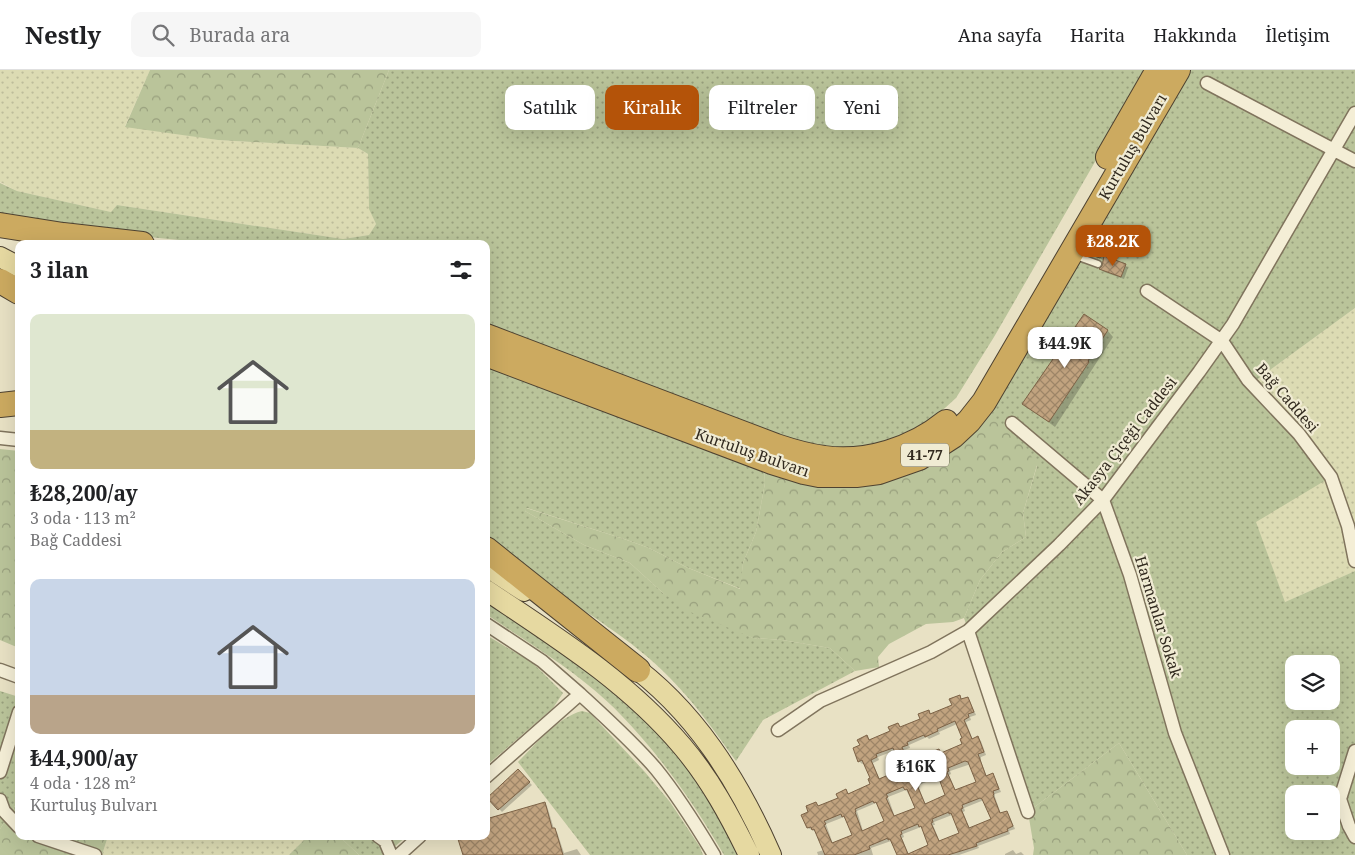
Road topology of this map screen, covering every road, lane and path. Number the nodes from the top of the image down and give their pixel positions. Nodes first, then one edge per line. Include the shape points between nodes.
1 (1158, 70) edge
2 (1178, 70) edge
3 (1208, 83) dead end
4 (1355, 113) edge
5 (1334, 150) junction
6 (1355, 161) edge
7 (0, 225) edge
8 (107, 240) edge
9 (1071, 254) junction
10 (0, 257) edge
11 (15, 264) edge
12 (1098, 264) dead end
13 (0, 281) edge
14 (0, 289) edge
15 (15, 290) edge
16 (1147, 291) dead end
17 (15, 296) edge
18 (490, 338) edge
19 (1222, 341) junction
20 (490, 356) edge
21 (15, 391) edge
22 (0, 393) edge
23 (15, 403) edge
24 (0, 405) edge
25 (1012, 423) dead end
26 (0, 438) edge
27 (15, 440) edge
28 (1103, 500) junction
29 (490, 552) edge
30 (1355, 561) edge
31 (490, 569) edge
32 (490, 593) edge
33 (490, 627) edge
34 (968, 631) junction
35 (0, 670) edge
36 (638, 670) junction
37 (15, 676) edge
38 (580, 694) junction
39 (15, 725) edge
40 (778, 730) dead end
41 (1355, 751) edge
42 (0, 772) edge
43 (490, 773) edge
44 (0, 800) edge
45 (1028, 812) dead end
46 (15, 823) edge
47 (1355, 837) edge
48 (50, 840) edge
49 (384, 840) edge
50 (416, 840) edge
51 (96, 855) edge
52 (391, 855) edge
53 (399, 855) edge
54 (714, 855) edge
55 (749, 855) edge
56 (771, 855) edge
57 (1223, 855) edge

1 - 18 highway, Kurtuluş Bulvarı / 41-77 via 964,403 932,431 897,449 864,457 808,456
2 - 9 highway, Kurtuluş Bulvarı / 41-77
3 - 5 street
4 - 5 street, Akasya Çiçeği Caddesi
5 - 6 street
5 - 19 street, Akasya Çiçeği Caddesi
7 - 8 highway
9 - 12 lane
9 - 20 highway, Kurtuluş Bulvarı / 41-77 via 998,381 969,421 953,436 919,458 879,472 819,475 788,468
10 - 11 main road
13 - 15 highway
14 - 17 highway
16 - 19 street, Bağ Caddesi
19 - 28 street, Akasya Çiçeği Caddesi
19 - 30 street, Bağ Caddesi via 1248,380 1299,434 1331,477 1348,526
21 - 22 highway
23 - 24 highway
25 - 28 street, Harmanlar Sokak
26 - 27 street
28 - 34 street, Akasya Çiçeği Caddesi
28 - 57 street, Harmanlar Sokak via 1130,575 1175,733
29 - 36 highway
31 - 36 main road
32 - 55 main road via 571,646 642,704 698,767 732,820
33 - 38 street via 542,661
34 - 40 street, Akasya Çiçeği Caddesi via 931,652 820,701
34 - 45 street
35 - 37 street
36 - 56 main road via 680,708 720,758
38 - 43 street
38 - 54 street via 656,769
39 - 42 street
41 - 47 street via 1340,799
44 - 46 street via 4,812
48 - 51 street
49 - 52 street
50 - 53 street

